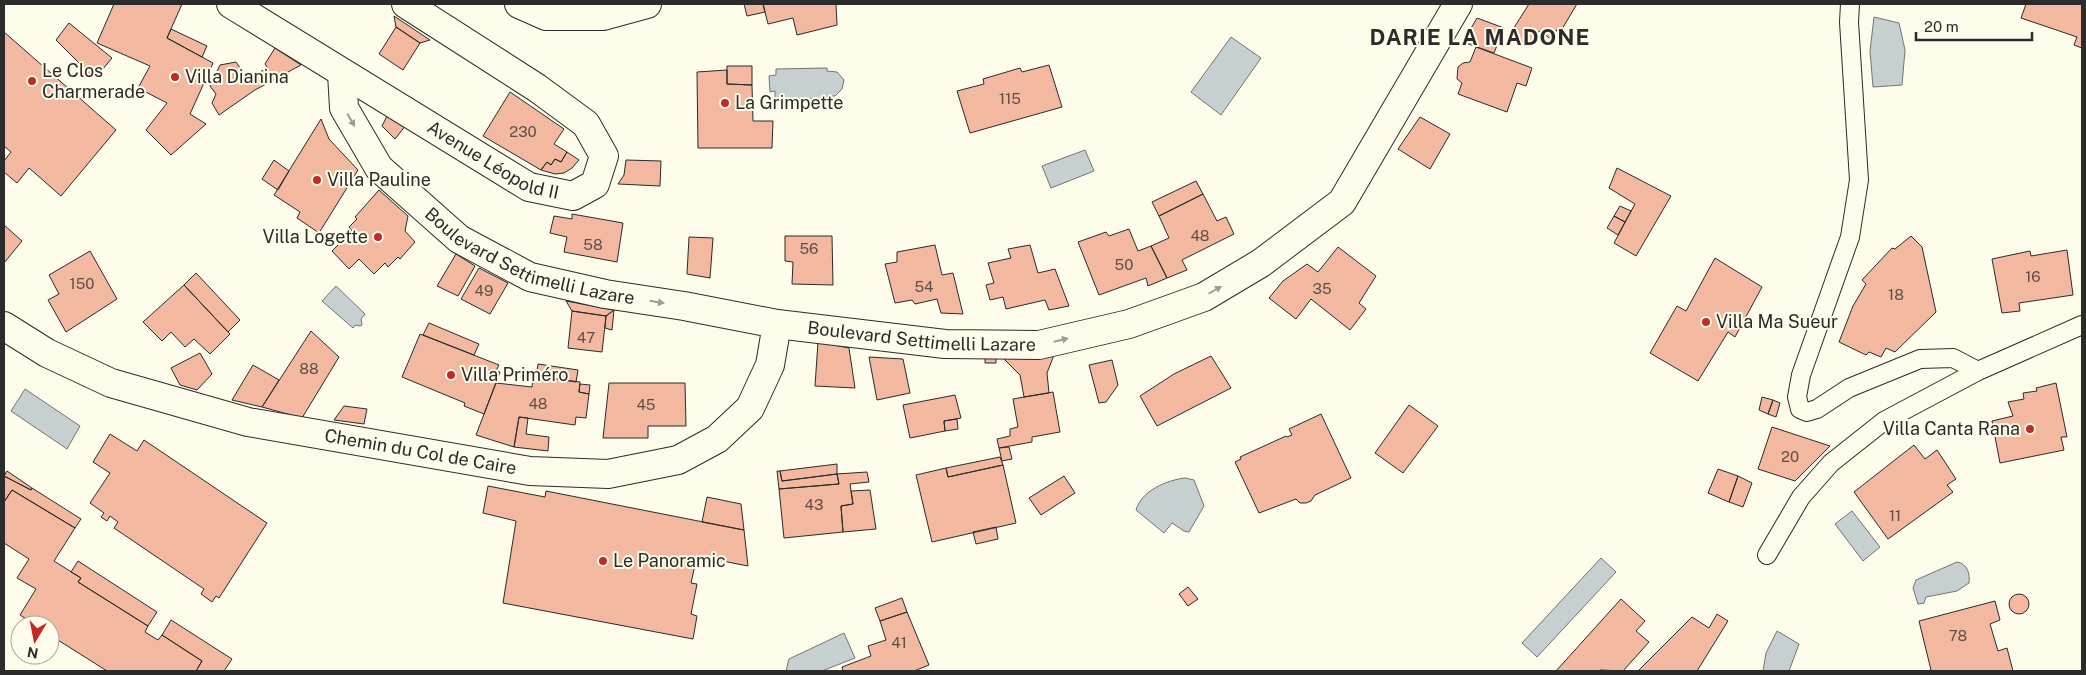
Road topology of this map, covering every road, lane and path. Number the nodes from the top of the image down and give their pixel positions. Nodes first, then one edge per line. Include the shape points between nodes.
1 (231, 4) edge
2 (406, 4) edge
3 (519, 4) edge
4 (647, 4) edge
5 (1458, 4) edge
6 (1850, 4) edge
7 (342, 73) junction
8 (777, 324) junction
9 (2082, 325) edge
10 (4, 326) edge
11 (1978, 371) junction
12 (1767, 556) dead end

1 - 7 street, Avenue Léopold II
2 - 7 street, Avenue Léopold II via 537,88 586,124 604,156 595,184 573,196 529,187
3 - 4 street via 546,16 603,16
8 -> 5 street, Boulevard Settimelli Lazare via 945,344 1039,344 1129,324 1204,297 1260,264 1342,202
6 - 11 lane via 1859,180 1850,237 1801,375 1797,397 1800,408 1807,412 1817,409 1849,388 1920,360 1953,358
7 -> 8 street, Boulevard Settimelli Lazare via 344,108 378,168 459,239 530,277 605,294
8 - 10 street, Chemin du Col de Caire via 770,365 750,408 717,438 678,460 608,474 530,471 248,422 111,383 47,353
9 - 11 lane
11 - 12 lane via 1884,421 1831,463 1801,497

